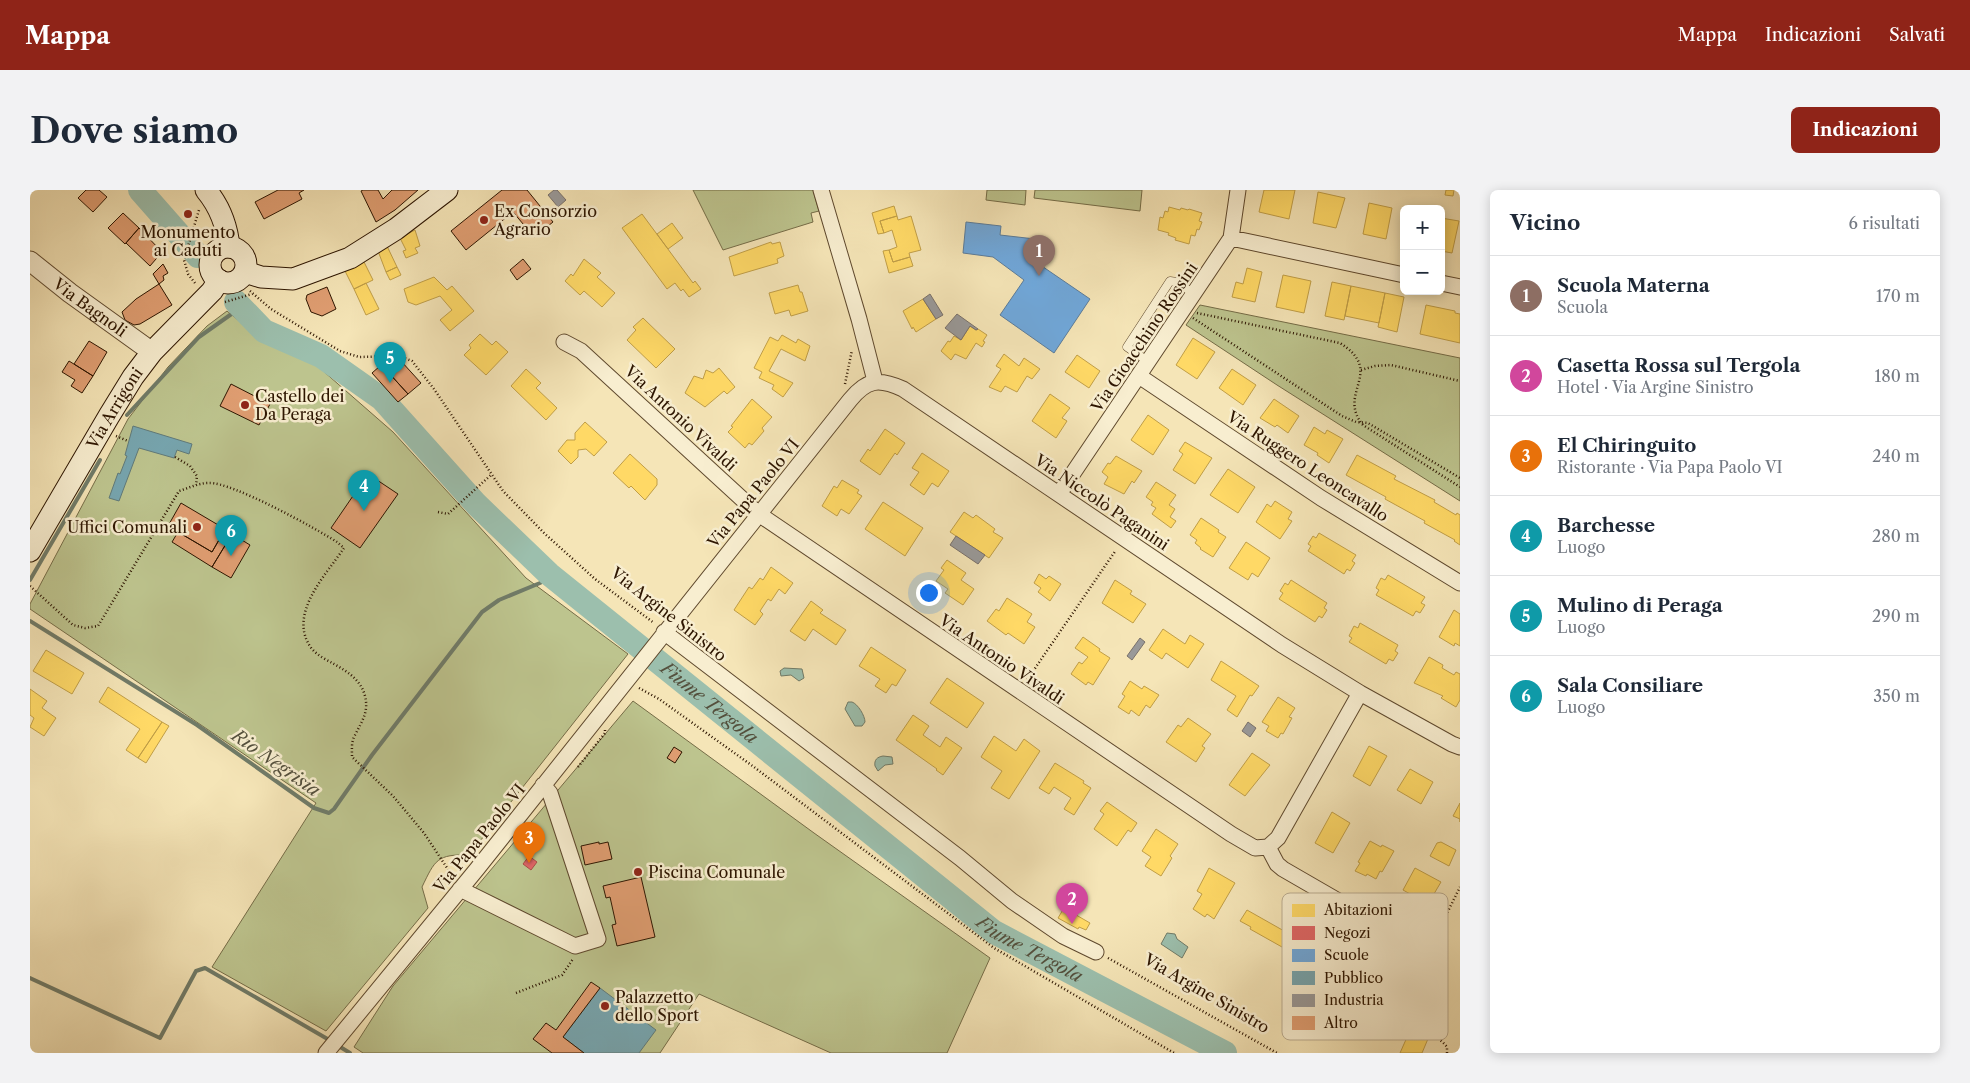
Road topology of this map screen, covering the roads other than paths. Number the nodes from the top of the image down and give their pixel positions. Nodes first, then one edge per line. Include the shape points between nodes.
1 (446, 190) edge
2 (821, 190) edge
3 (1238, 190) edge
4 (202, 200) edge
5 (1230, 238) junction
6 (229, 247) junction
7 (30, 261) edge
8 (245, 272) junction
9 (1400, 274) edge
10 (219, 280) junction
11 (1445, 284) edge
12 (1460, 287) edge
13 (1194, 294) junction
14 (564, 342) dead end
15 (152, 352) junction
16 (1149, 362) junction
17 (1139, 376) junction
18 (875, 381) junction
19 (1059, 494) junction
20 (758, 514) junction
21 (30, 551) edge
22 (1460, 583) edge
23 (660, 638) junction
24 (1360, 693) junction
25 (1460, 746) edge
26 (543, 785) junction
27 (1268, 847) junction
28 (460, 889) junction
29 (1325, 893) edge
30 (1096, 952) dead end
31 (332, 1046) edge

1 - 8 main road via 396,229 350,258 293,279 261,277
2 - 18 street
3 - 5 street, Via Gioacchino Rossini
4 - 6 main road via 213,198 222,216
5 - 9 street
5 - 13 street, Via Gioacchino Rossini
6 - 8 main road via 243,255
6 - 10 main road via 218,250 211,258 211,269
7 - 15 street, Via Bagnoli
8 - 10 main road via 232,282
10 - 15 main road, Via Arrigoni
11 - 12 street
13 - 16 street, Via Gioacchino Rossini
13 - 16 lane via 1170,281 1127,347
14 - 20 street, Via Antonio Vivaldi via 581,351 608,374
15 - 21 main road, Via Arrigoni via 109,416
16 - 17 street, Via Gioacchino Rossini
17 - 19 street, Via Gioacchino Rossini
17 - 22 street, Via Ruggero Leoncavallo via 1321,498
18 - 19 street, Via Niccolò Paganini via 904,389
18 - 20 street, Via Papa Paolo VI via 857,391
19 - 24 street, Via Niccolò Paganini
20 - 23 street, Via Papa Paolo VI
20 - 27 street, Via Antonio Vivaldi via 1231,834 1255,848
23 - 26 street, Via Papa Paolo VI
23 - 30 street, Via Argine Sinistro via 960,858 1012,901 1063,936
24 - 25 street, Via Niccolò Paganini
24 - 27 street via 1278,838
26 - 28 street, Via Papa Paolo VI
26 - 28 street via 550,793 598,939 575,946
27 - 29 street via 1283,869
28 - 31 street, Via Papa Paolo VI

